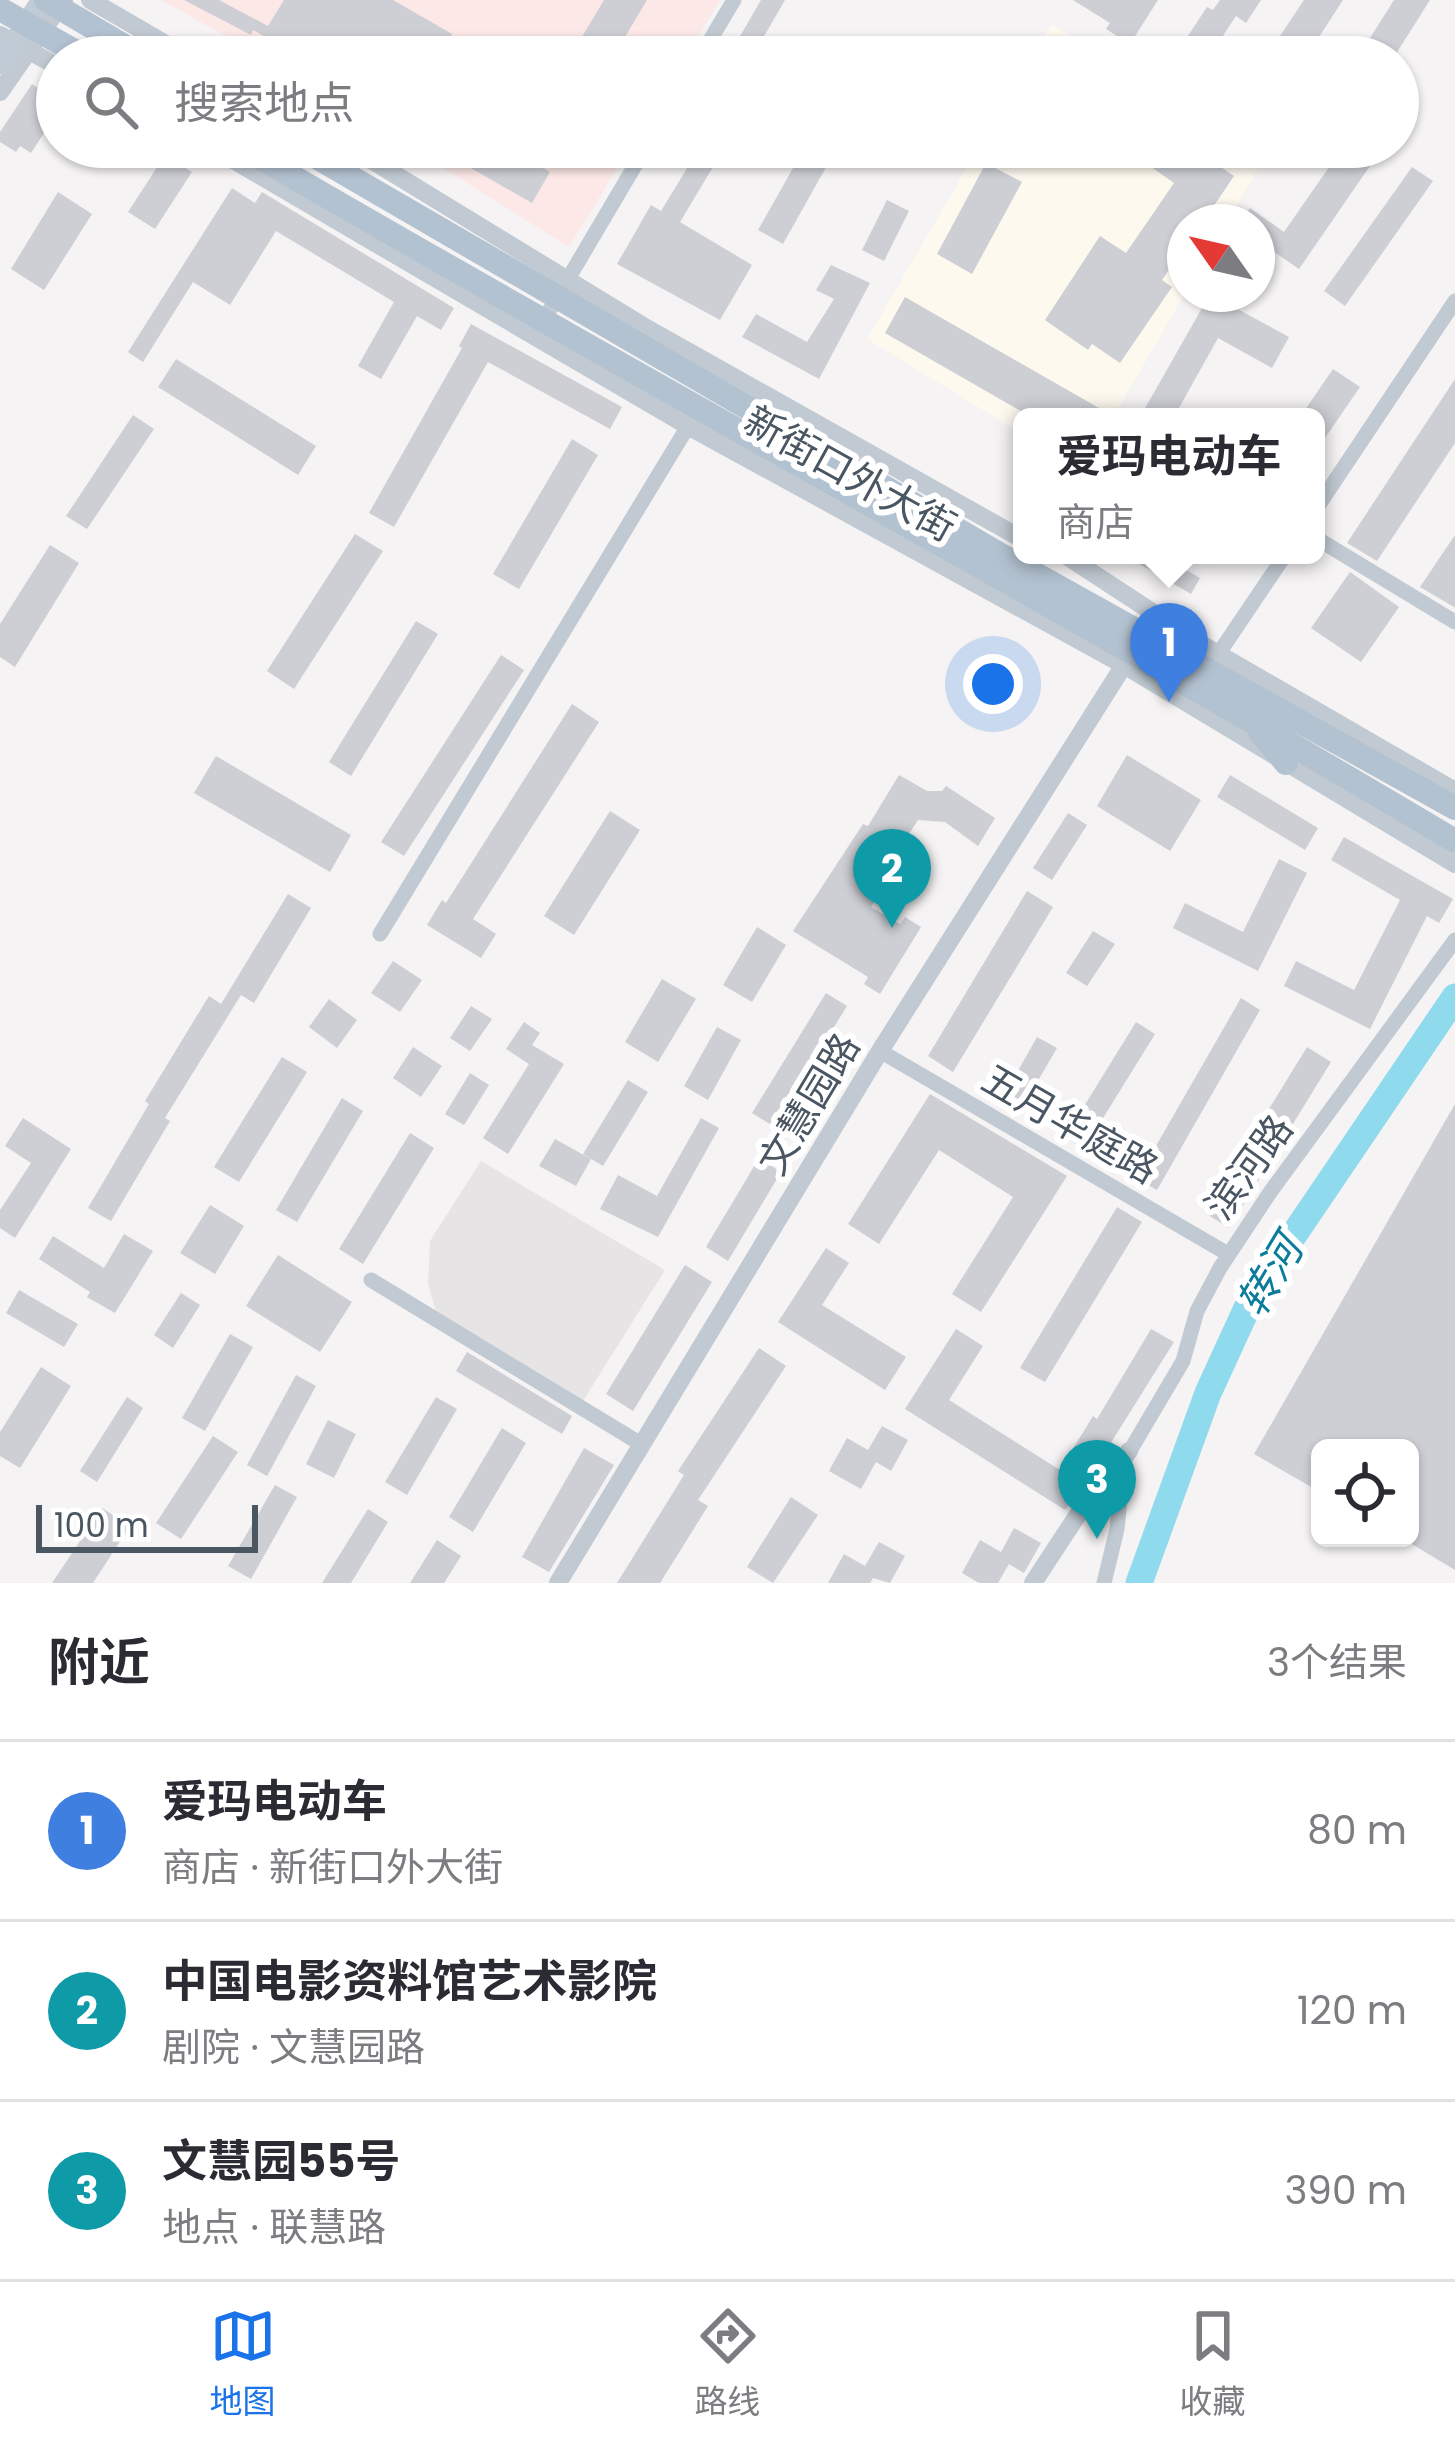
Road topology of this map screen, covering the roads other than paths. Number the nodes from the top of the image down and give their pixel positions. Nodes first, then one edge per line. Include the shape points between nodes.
1 (90, 0) edge
2 (734, 0) edge
3 (53, 2) edge
4 (14, 25) edge
5 (109, 36) edge
6 (152, 36) edge
7 (713, 36) edge
8 (36, 46) edge
9 (0, 64) edge
10 (0, 92) edge
11 (248, 168) edge
12 (278, 168) edge
13 (338, 168) edge
14 (381, 168) edge
15 (634, 168) edge
16 (562, 289) junction
17 (1455, 301) edge
18 (542, 323) junction
19 (724, 372) junction
20 (739, 404) junction
21 (693, 418) junction
22 (1325, 496) edge
23 (1013, 534) edge
24 (1325, 543) edge
25 (1013, 553) edge
26 (1033, 564) edge
27 (1077, 564) edge
28 (1279, 564) edge
29 (1455, 622) edge
30 (1213, 662) junction
31 (1124, 665) junction
32 (1246, 716) junction
33 (1286, 763) junction
34 (1455, 791) edge
35 (1455, 808) edge
36 (1455, 841) edge
37 (1455, 864) edge
38 (380, 934) dead end
39 (1455, 940) edge
40 (880, 1051) junction
41 (1228, 1254) junction
42 (371, 1280) dead end
43 (641, 1444) junction
44 (1129, 1451) junction
45 (558, 1583) edge
46 (1033, 1583) edge
47 (1104, 1583) edge

1 - 6 street
2 - 7 street
3 - 4 main road
3 - 5 main road
4 - 8 street
4 - 9 main road
4 - 10 street
11 - 21 street, 新街口外大街
12 - 18 main road, 新街口外大街
13 - 16 main road, 新街口外大街
14 - 16 street, 新街口外大街
15 - 16 street
16 - 18 street
16 - 19 street, 新街口外大街
16 - 20 main road, 新街口外大街
17 - 22 street
18 - 21 main road, 新街口外大街
19 - 20 main road
19 - 23 street, 新街口外大街
20 - 25 main road, 新街口外大街
21 - 31 street, 新街口外大街
21 - 32 main road, 新街口外大街 via 922,532
21 - 38 street
24 - 29 street
26 - 30 main road, 新街口外大街
27 - 30 street, 新街口外大街
28 - 30 street
30 - 34 street, 新街口外大街
30 - 35 main road, 新街口外大街
31 - 33 street, 新街口外大街
31 - 40 street, 文慧园路
32 - 33 main road
32 - 36 main road, 新街口外大街
33 - 37 street, 新街口外大街
39 - 41 street, 滨河路
40 - 41 street, 五月华庭路
40 - 43 street, 文慧园路
41 - 44 street, 滨河路 via 1196,1316 1184,1361
42 - 43 street
43 - 45 street, 文慧园路
44 - 46 street
44 - 47 street

